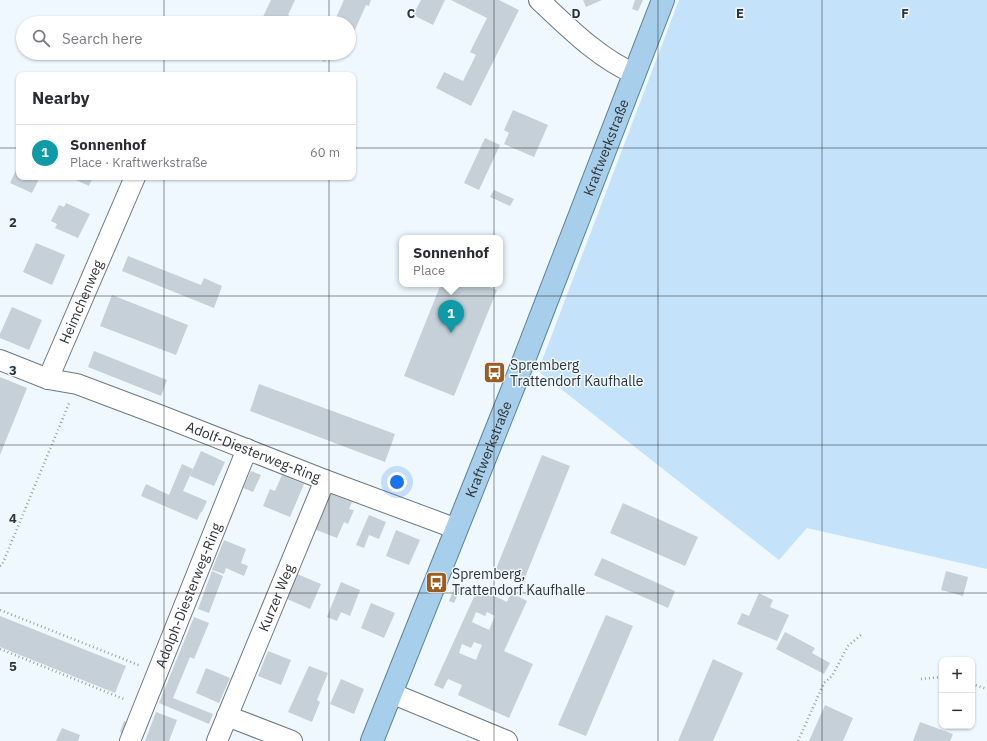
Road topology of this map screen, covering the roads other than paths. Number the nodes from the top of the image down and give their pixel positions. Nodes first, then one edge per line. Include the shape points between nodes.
1 (539, 0) edge
2 (663, 0) edge
3 (635, 74) junction
4 (134, 180) edge
5 (0, 360) edge
6 (48, 378) junction
7 (247, 449) junction
8 (325, 480) junction
9 (457, 529) junction
10 (391, 693) junction
11 (227, 716) junction
12 (130, 741) edge
13 (217, 741) edge
14 (292, 741) edge
15 (372, 741) edge
16 (507, 741) edge

1 - 3 street via 573,33 624,70
2 - 3 main road, Kraftwerkstraße
3 - 9 main road, Kraftwerkstraße
4 - 6 street, Heimchenweg
5 - 6 street
6 - 7 street, Adolf-Diesterweg-Ring via 77,384
7 - 8 street, Adolf-Diesterweg-Ring
7 - 12 street, Adolph-Diesterweg-Ring
8 - 9 street, Adolf-Diesterweg-Ring
8 - 11 street, Kurzer Weg
9 - 10 main road, Kraftwerkstraße
10 - 15 main road, Kraftwerkstraße
10 - 16 street
11 - 13 street, Kurzer Weg
11 - 14 street

